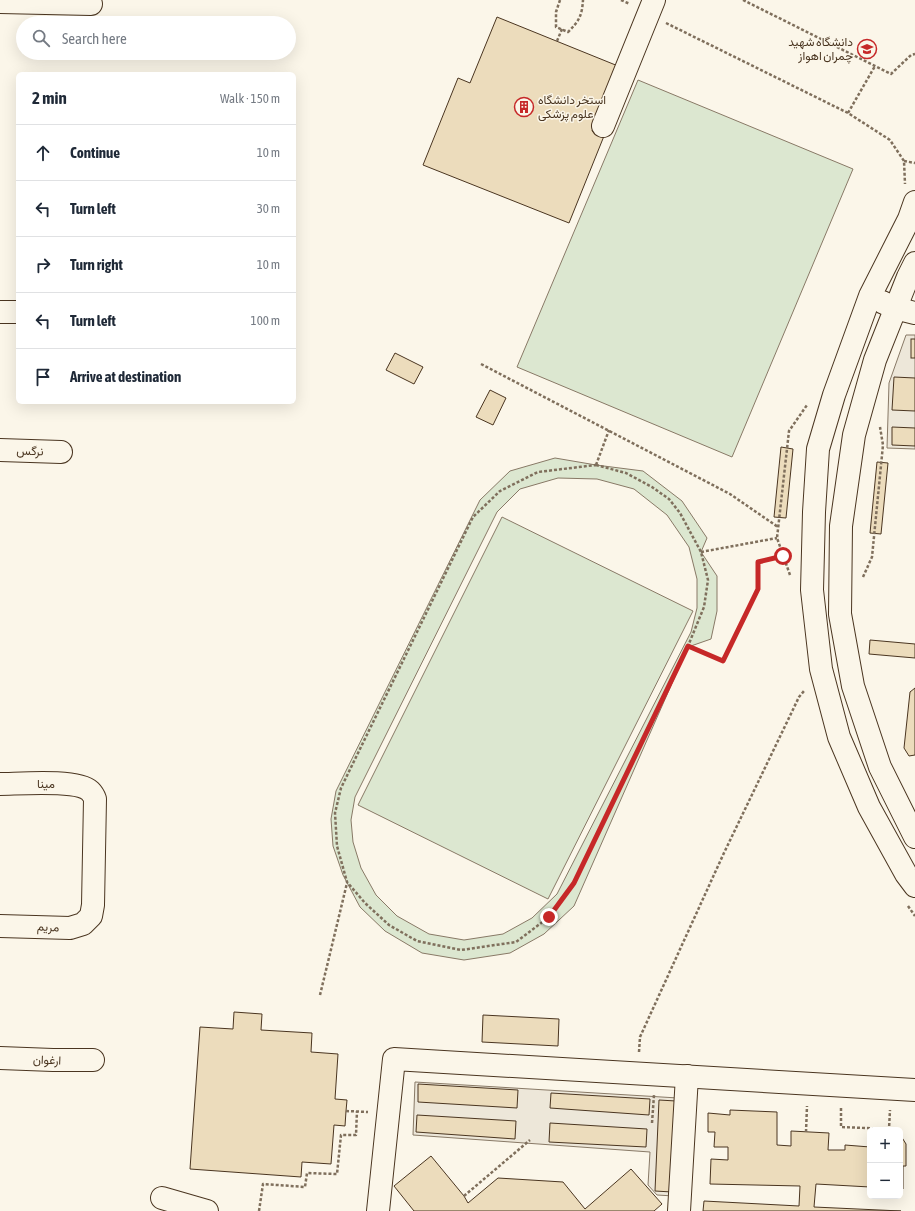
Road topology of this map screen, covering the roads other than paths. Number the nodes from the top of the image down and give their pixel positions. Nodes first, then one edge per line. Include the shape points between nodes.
1 (654, 0) edge
2 (0, 2) edge
3 (91, 4) dead end
4 (603, 126) dead end
5 (915, 202) edge
6 (915, 263) edge
7 (870, 296) junction
8 (905, 311) edge
9 (0, 312) edge
10 (16, 312) edge
11 (0, 450) edge
12 (61, 452) dead end
13 (0, 784) edge
14 (915, 837) edge
15 (915, 886) edge
16 (91, 916) joint
17 (0, 926) edge
18 (0, 1058) edge
19 (93, 1060) dead end
20 (687, 1076) junction
21 (915, 1090) edge
22 (162, 1198) dead end
23 (207, 1211) edge
24 (378, 1211) edge
25 (679, 1211) edge

1 - 4 street
2 - 3 street
5 - 7 street
6 - 8 street via 908,276
7 - 8 street
7 - 15 street via 834,395 818,449 812,590 821,669 839,737 869,807
8 - 14 street via 875,360 854,434 841,526 840,614 853,686 880,767
9 - 10 street
11 - 12 street, نرگس
13 - 16 street, مینا via 66,783 90,791 96,799
16 - 17 street, مریم via 83,924 70,928
18 - 19 street, ارغوان
20 - 21 street
20 - 24 street via 394,1058
20 - 25 street
22 - 23 street

